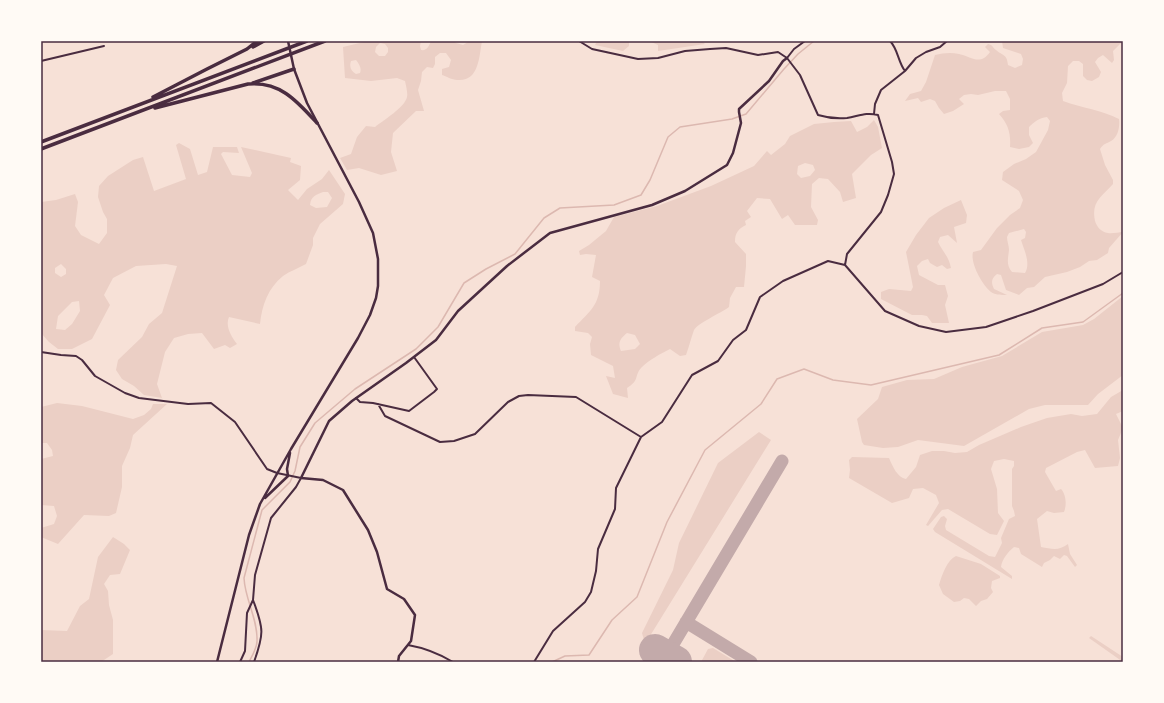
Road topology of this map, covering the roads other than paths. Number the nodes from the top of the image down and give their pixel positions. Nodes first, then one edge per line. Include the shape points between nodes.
1 (258, 41) edge
2 (264, 41) edge
3 (288, 41) edge
4 (307, 41) edge
5 (325, 41) edge
6 (580, 41) edge
7 (805, 41) edge
8 (890, 41) edge
9 (947, 41) edge
10 (104, 46) dead end
11 (247, 49) junction
12 (788, 60) junction
13 (41, 61) edge
14 (294, 69) junction
15 (905, 71) junction
16 (248, 84) junction
17 (139, 105) junction
18 (140, 111) junction
19 (874, 114) junction
20 (316, 123) junction
21 (41, 142) edge
22 (41, 149) edge
23 (845, 265) junction
24 (1123, 272) edge
25 (41, 352) edge
26 (414, 357) junction
27 (356, 398) junction
28 (378, 404) junction
29 (641, 437) junction
30 (291, 450) junction
31 (277, 473) junction
32 (289, 476) junction
33 (301, 478) junction
34 (262, 501) junction
35 (252, 601) junction
36 (408, 645) junction
37 (217, 662) edge
38 (240, 662) edge
39 (254, 662) edge
40 (398, 662) edge
41 (453, 662) edge
42 (534, 662) edge

1 - 11 highway
2 - 11 highway
3 - 14 street
4 - 17 highway
5 - 18 highway
6 - 12 street via 592,49 638,59 658,58 685,51 726,48 758,55 778,52
7 - 12 street via 794,49
8 - 15 street
9 - 15 street via 916,58
10 - 13 street
11 - 17 highway
12 - 19 street via 800,76 818,116 846,118
12 - 26 street via 783,61 769,81 739,109 741,123 733,153 726,165 686,191 652,205 550,233 458,311 436,340
14 - 16 highway
14 - 20 street
15 - 19 street via 881,90
16 - 18 highway
16 - 20 highway via 258,83 280,90 295,100
17 - 21 highway
18 - 22 highway
19 - 23 street via 878,115 894,174 881,212 847,254
20 - 30 street via 373,233 378,259 378,286 370,315 358,338
23 - 24 street via 885,311 919,326 946,332 986,327 1103,284
23 - 29 street via 828,262 783,281 760,297 746,330 733,340 718,362 692,375 662,422
25 - 31 street via 76,356 95,376 139,398 188,404 211,403 235,422 267,469
26 - 27 street
26 - 28 street via 437,389 408,411
27 - 28 street via 360,402
27 - 33 street via 329,421
28 - 29 street via 385,416 440,442 454,441 475,434 508,402 519,396 576,397
29 - 42 street via 616,488 615,509 598,549 591,592 585,602 553,630
30 - 31 street
30 - 32 street via 287,469
31 - 32 street
31 - 34 street
32 - 33 street
32 - 34 street
33 - 35 street via 271,518 255,575
33 - 36 street via 322,480 343,490 352,504 368,530 388,589 404,599 415,615 411,641
34 - 37 street via 249,535
35 - 38 street via 247,613 245,651
35 - 39 street via 262,630 262,640
36 - 40 street via 399,656
36 - 41 street via 434,651

